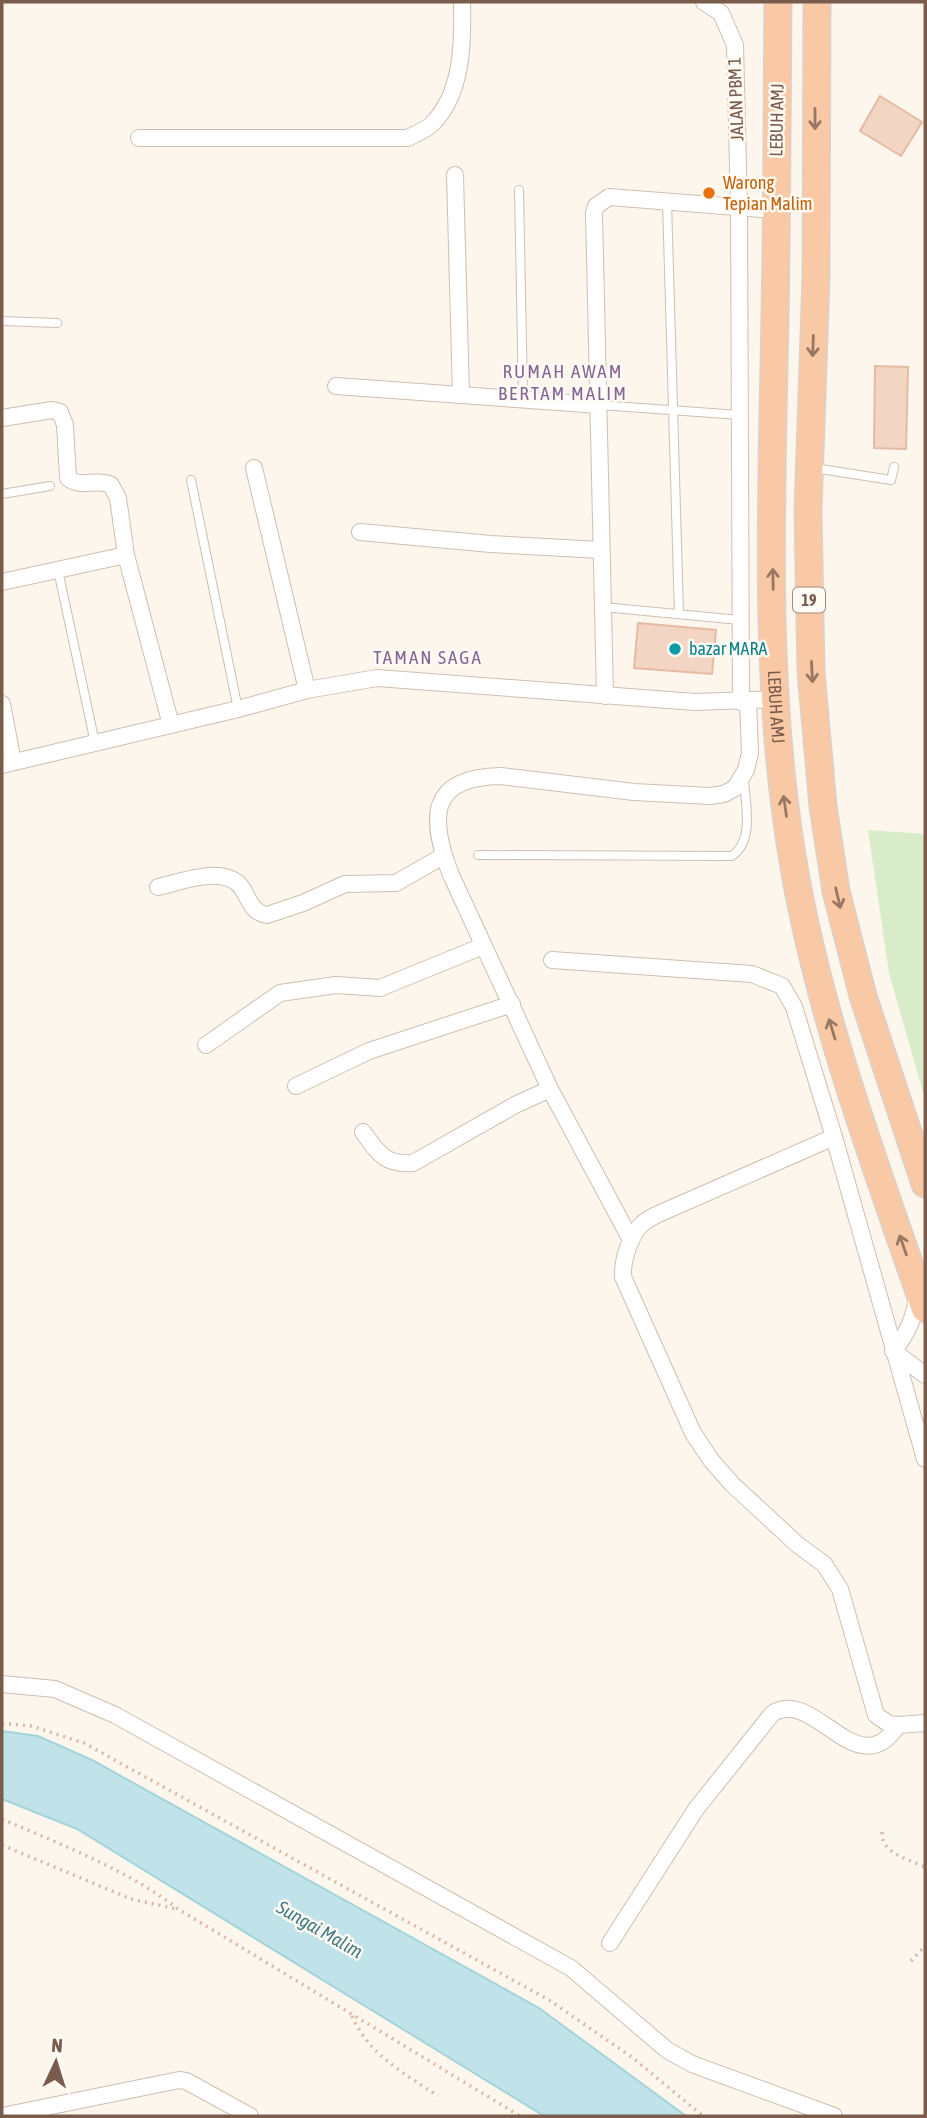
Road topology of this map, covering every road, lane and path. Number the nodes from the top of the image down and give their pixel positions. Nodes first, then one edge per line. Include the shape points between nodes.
1 (462, 2) edge
2 (704, 2) edge
3 (761, 2) edge
4 (778, 2) edge
5 (817, 2) edge
6 (822, 2) edge
7 (815, 82) junction
8 (139, 138) dead end
9 (776, 146) junction
10 (455, 174) dead end
11 (519, 190) dead end
12 (667, 202) junction
13 (739, 207) junction
14 (775, 210) junction
15 (2, 321) edge
16 (57, 323) dead end
17 (336, 386) dead end
18 (461, 395) junction
19 (523, 399) junction
20 (599, 405) junction
21 (673, 410) junction
22 (740, 415) junction
23 (2, 418) edge
24 (809, 467) junction
25 (894, 467) dead end
26 (254, 468) dead end
27 (191, 480) dead end
28 (50, 486) dead end
29 (2, 494) edge
30 (360, 532) dead end
31 (601, 550) junction
32 (126, 555) junction
33 (58, 570) junction
34 (2, 582) edge
35 (603, 607) junction
36 (679, 614) junction
37 (740, 620) junction
38 (307, 690) junction
39 (605, 696) junction
40 (775, 699) junction
41 (744, 702) junction
42 (2, 704) edge
43 (238, 709) junction
44 (171, 725) junction
45 (95, 743) junction
46 (8, 763) edge
47 (744, 775) junction
48 (478, 855) dead end
49 (443, 856) junction
50 (158, 887) dead end
51 (483, 946) junction
52 (552, 960) dead end
53 (512, 1004) junction
54 (206, 1045) dead end
55 (296, 1086) dead end
56 (550, 1089) junction
57 (363, 1132) dead end
58 (834, 1137) junction
59 (925, 1184) edge
60 (631, 1240) junction
61 (921, 1297) edge
62 (894, 1351) junction
63 (925, 1375) edge
64 (925, 1459) edge
65 (2, 1684) edge
66 (2, 1723) edge
67 (925, 1723) edge
68 (898, 1725) junction
69 (2, 1819) edge
70 (882, 1832) dead end
71 (2, 1845) edge
72 (925, 1867) edge
73 (178, 1909) junction
74 (610, 1943) dead end
75 (925, 1946) edge
76 (911, 1961) dead end
77 (351, 2015) junction
78 (438, 2096) dead end
79 (48, 2110) edge
80 (2, 2116) edge
81 (250, 2116) edge
82 (520, 2116) edge
83 (703, 2116) edge
84 (834, 2116) edge

1 - 8 street via 458,74 431,124 408,138
2 - 13 street, JALAN PBM 1 via 722,13 735,45
3 - 9 highway
4 - 9 highway, LEBUH AMJ / 19
5 - 7 highway, LEBUH AMJ / 19
6 - 7 highway
7 -> 24 highway, LEBUH AMJ / 19 via 816,277
9 - 14 highway, LEBUH AMJ / 19
10 - 18 street
11 - 19 lane
12 - 13 street
12 - 20 street via 609,197 596,205
12 - 21 lane
13 - 14 street
13 - 22 street, JALAN PBM 1
40 -> 14 highway, LEBUH AMJ / 19 via 771,481
15 - 16 lane
17 - 18 street
18 - 19 street
19 - 20 street
20 - 21 lane
20 - 31 street
21 - 22 lane
21 - 36 lane
22 - 37 street, JALAN PBM 1
23 - 32 street via 60,412 68,478 79,484 99,481 111,485 122,514
24 - 25 lane via 891,480
24 -> 59 highway, LEBUH AMJ / 19 via 811,673 836,891 867,1008
26 - 38 street
27 - 43 lane
28 - 29 lane
30 - 31 street
31 - 35 street
32 - 33 street
32 - 44 street
33 - 34 street
33 - 45 lane
35 - 36 lane
35 - 39 street
36 - 37 lane
37 - 41 street, JALAN PBM 1
38 - 39 street via 377,678
38 - 43 street
39 - 41 street
40 - 41 street
61 -> 40 highway, LEBUH AMJ / 19 via 863,1132 815,967 787,823
41 - 47 street, JALAN PBM 1 via 750,753
42 - 46 street
43 - 44 street
44 - 45 street
45 - 46 street
47 - 48 lane via 745,840 732,856
47 - 49 street via 735,788 710,796 501,776 461,781 447,791 439,807
49 - 50 street via 396,883 345,884 267,915 253,909 238,883 224,877
49 - 51 street
51 - 53 street
51 - 54 street via 380,988 336,985 280,993
52 - 58 street via 752,974 782,986 794,1007
53 - 55 street via 369,1051
53 - 56 street
56 - 57 street via 413,1163 388,1161
56 - 60 street
58 - 60 street via 656,1216 641,1225
58 - 62 street
60 - 68 street via 623,1277 693,1433 732,1485 824,1564 840,1589 876,1715
61 - 62 street
62 - 63 street
62 - 64 street
65 - 84 street via 55,1689 115,1714 571,1968 667,2050 692,2064
66 - 83 path via 31,1726 84,1743 549,2000 633,2058
67 - 68 street
68 - 74 street via 882,1743 860,1745 796,1709 772,1714 696,1808
69 - 73 path via 151,1889
70 - 72 path via 888,1850
71 - 73 path via 131,1899
73 - 77 path
75 - 76 path
77 - 78 path via 359,2033 388,2063
77 - 82 path
79 - 80 street
79 - 81 street via 179,2080

